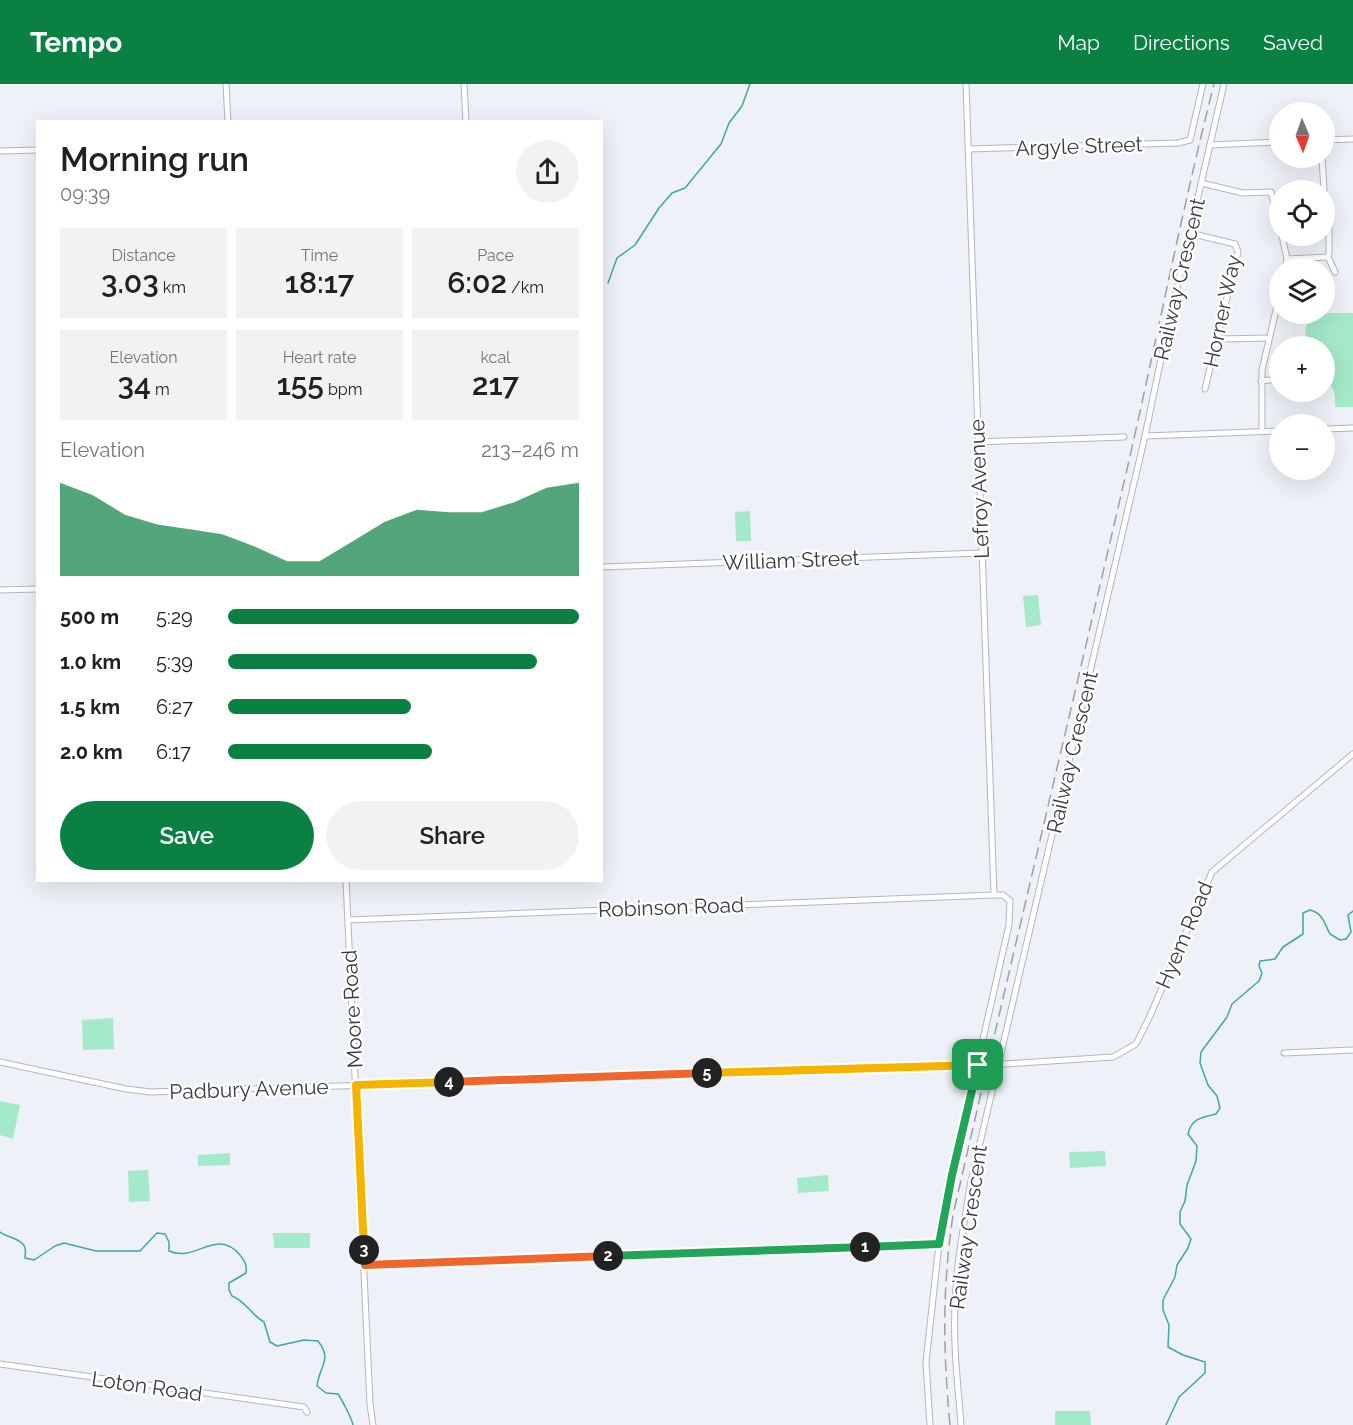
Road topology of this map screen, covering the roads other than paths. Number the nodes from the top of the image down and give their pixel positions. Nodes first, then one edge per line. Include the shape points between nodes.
1 (226, 84) edge
2 (464, 84) edge
3 (966, 84) edge
4 (1203, 84) edge
5 (1224, 84) edge
6 (228, 120) edge
7 (466, 120) edge
8 (1353, 139) edge
9 (1335, 140) edge
10 (1269, 142) edge
11 (1210, 145) junction
12 (969, 149) junction
13 (36, 150) edge
14 (0, 151) edge
15 (1201, 183) junction
16 (1269, 192) edge
17 (1189, 233) junction
18 (1329, 246) edge
19 (1328, 257) joint
20 (1308, 258) edge
21 (1269, 338) joint
22 (1218, 339) junction
23 (1269, 380) edge
24 (1261, 381) junction
25 (1205, 389) dead end
26 (1353, 428) edge
27 (1335, 429) edge
28 (1262, 431) junction
29 (1269, 431) edge
30 (1124, 436) dead end
31 (1145, 436) junction
32 (977, 442) junction
33 (981, 553) junction
34 (603, 567) edge
35 (36, 589) edge
36 (0, 590) edge
37 (1353, 754) edge
38 (346, 882) edge
39 (994, 895) junction
40 (348, 920) junction
41 (1353, 1050) edge
42 (1284, 1053) dead end
43 (1113, 1057) joint
44 (0, 1062) edge
45 (999, 1064) junction
46 (978, 1065) junction
47 (356, 1085) junction
48 (939, 1244) junction
49 (365, 1265) junction
50 (0, 1364) edge
51 (295, 1407) dead end
52 (373, 1425) edge
53 (930, 1425) edge
54 (961, 1425) edge

1 - 6 street
2 - 7 street
3 - 12 street, Lefroy Avenue
4 - 12 street, Argyle Street via 1190,140
5 - 11 street, Railway Crescent
8 - 9 street
10 - 11 street
11 - 15 street, Railway Crescent
12 - 32 street, Lefroy Avenue
13 - 14 street
15 - 16 street via 1243,193
15 - 17 street, Railway Crescent
17 - 22 street, Horner Way via 1235,244 1238,252
17 - 31 street, Railway Crescent
18 - 19 street
19 - 20 street
21 - 22 street
21 - 24 street
22 - 25 street, Horner Way
23 - 24 street
24 - 28 street
26 - 27 street
28 - 29 street
28 - 31 street
30 - 32 street
31 - 45 street, Railway Crescent
32 - 33 street, Lefroy Avenue
33 - 34 street, William Street
33 - 39 street, Lefroy Avenue
35 - 36 street
37 - 43 street, Hyem Road via 1212,872 1136,1044
38 - 40 street, Moore Road
39 - 40 street, Robinson Road
39 - 46 street via 1003,895 1010,901 1011,909
40 - 47 street, Moore Road
41 - 42 street
43 - 45 street, Padbury Avenue
44 - 47 street, Padbury Avenue via 151,1092
45 - 46 street, Padbury Avenue
45 - 54 street, Railway Crescent via 970,1186 957,1274 954,1343
46 - 47 street, Padbury Avenue
46 - 48 street
47 - 49 street, Moore Road
48 - 49 street
48 - 53 street via 926,1362
49 - 52 street, Moore Road
50 - 51 street, Loton Road

